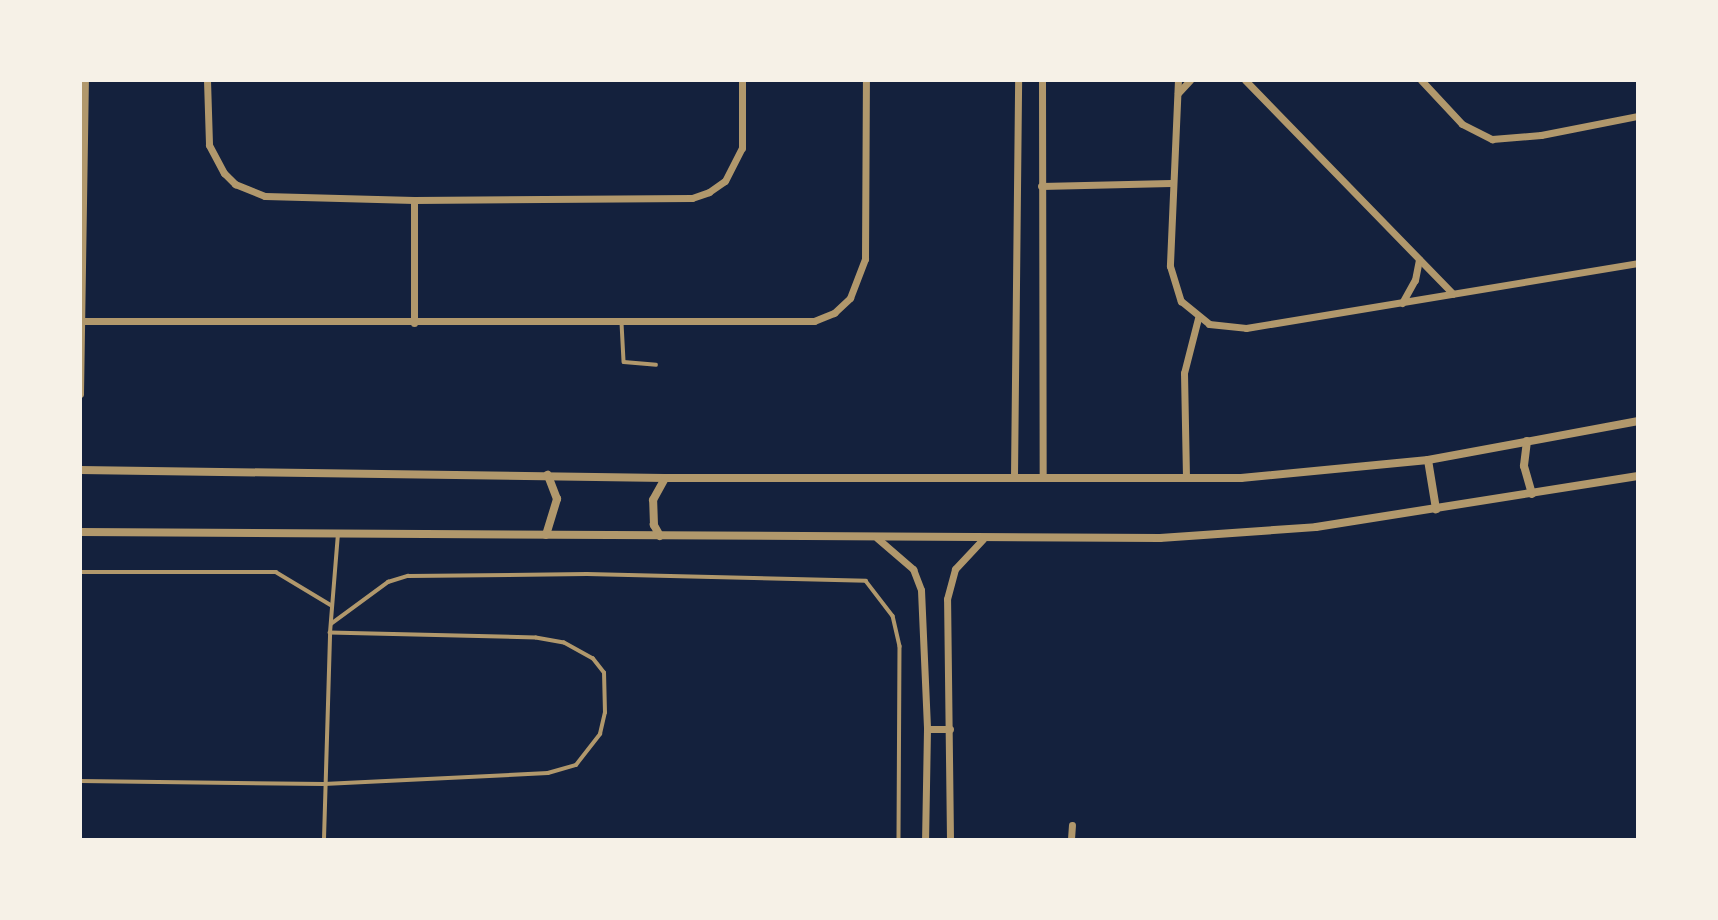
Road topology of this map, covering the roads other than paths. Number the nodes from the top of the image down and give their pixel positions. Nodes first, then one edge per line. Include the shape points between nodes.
1 (85, 80) edge
2 (207, 80) edge
3 (742, 80) edge
4 (866, 80) edge
5 (1018, 80) edge
6 (1042, 80) edge
7 (1178, 80) edge
8 (1190, 80) edge
9 (1245, 80) edge
10 (1421, 80) edge
11 (1177, 94) junction
12 (1637, 116) edge
13 (1171, 183) junction
14 (1041, 186) junction
15 (414, 200) junction
16 (1419, 259) junction
17 (1637, 263) edge
18 (1453, 294) junction
19 (1402, 303) junction
20 (1198, 318) junction
21 (81, 321) edge
22 (414, 323) junction
23 (622, 323) junction
24 (656, 365) dead end
25 (80, 394) edge
26 (1637, 421) edge
27 (1527, 441) junction
28 (1428, 460) junction
29 (80, 470) edge
30 (548, 475) junction
31 (1014, 476) junction
32 (1637, 476) edge
33 (1043, 477) junction
34 (665, 478) junction
35 (1186, 478) junction
36 (1532, 494) junction
37 (1436, 509) junction
38 (80, 532) edge
39 (338, 534) junction
40 (546, 535) junction
41 (660, 536) junction
42 (877, 538) junction
43 (983, 539) junction
44 (80, 572) edge
45 (332, 606) junction
46 (331, 624) junction
47 (330, 633) junction
48 (927, 729) junction
49 (950, 729) junction
50 (80, 781) edge
51 (324, 784) junction
52 (1072, 824) dead end
53 (324, 839) edge
54 (899, 839) edge
55 (925, 839) edge
56 (950, 839) edge
57 (1071, 839) edge

1 - 21 street
2 - 15 street via 209,145 235,184 265,196
3 - 15 street via 742,148 725,181 709,192 692,198
4 - 23 street via 865,259 850,298 834,313 814,321
5 - 31 street
6 - 14 street
7 - 11 street
8 - 11 street
9 - 16 street
10 - 12 street via 1462,124 1492,139 1530,137
11 - 13 street
13 - 14 street
13 - 20 street via 1173,285
14 - 33 street
15 - 22 street
16 - 18 street
16 - 19 street via 1415,280
17 - 18 street
18 - 19 street
19 - 20 street via 1246,328 1227,329
20 - 35 street via 1185,373
21 - 22 street
21 - 25 street
22 - 23 street
23 - 24 lane via 624,362
26 - 27 street
27 - 28 street
27 - 36 street via 1524,466
28 - 35 street via 1320,472
28 - 37 street
29 - 30 street
30 - 34 street
30 - 40 street via 557,499
31 - 33 street
31 - 34 street
32 - 36 street
33 - 35 street
34 - 41 street via 653,500 654,525
36 - 37 street
37 - 43 street via 1273,532
38 - 39 street
39 - 40 street
39 - 45 lane
40 - 41 street
41 - 42 street
42 - 43 street
42 - 48 street via 913,569 920,590
43 - 49 street via 963,558 949,583
44 - 45 lane via 276,572
45 - 46 lane
46 - 47 lane
46 - 54 lane via 388,582 408,576 587,574 866,582 893,616 900,646
47 - 51 lane
47 - 51 lane via 536,638 564,643 593,659 604,673 605,713 591,752 576,765 548,773
48 - 49 street
48 - 55 street
49 - 56 street
50 - 51 lane
51 - 53 lane
52 - 57 street

